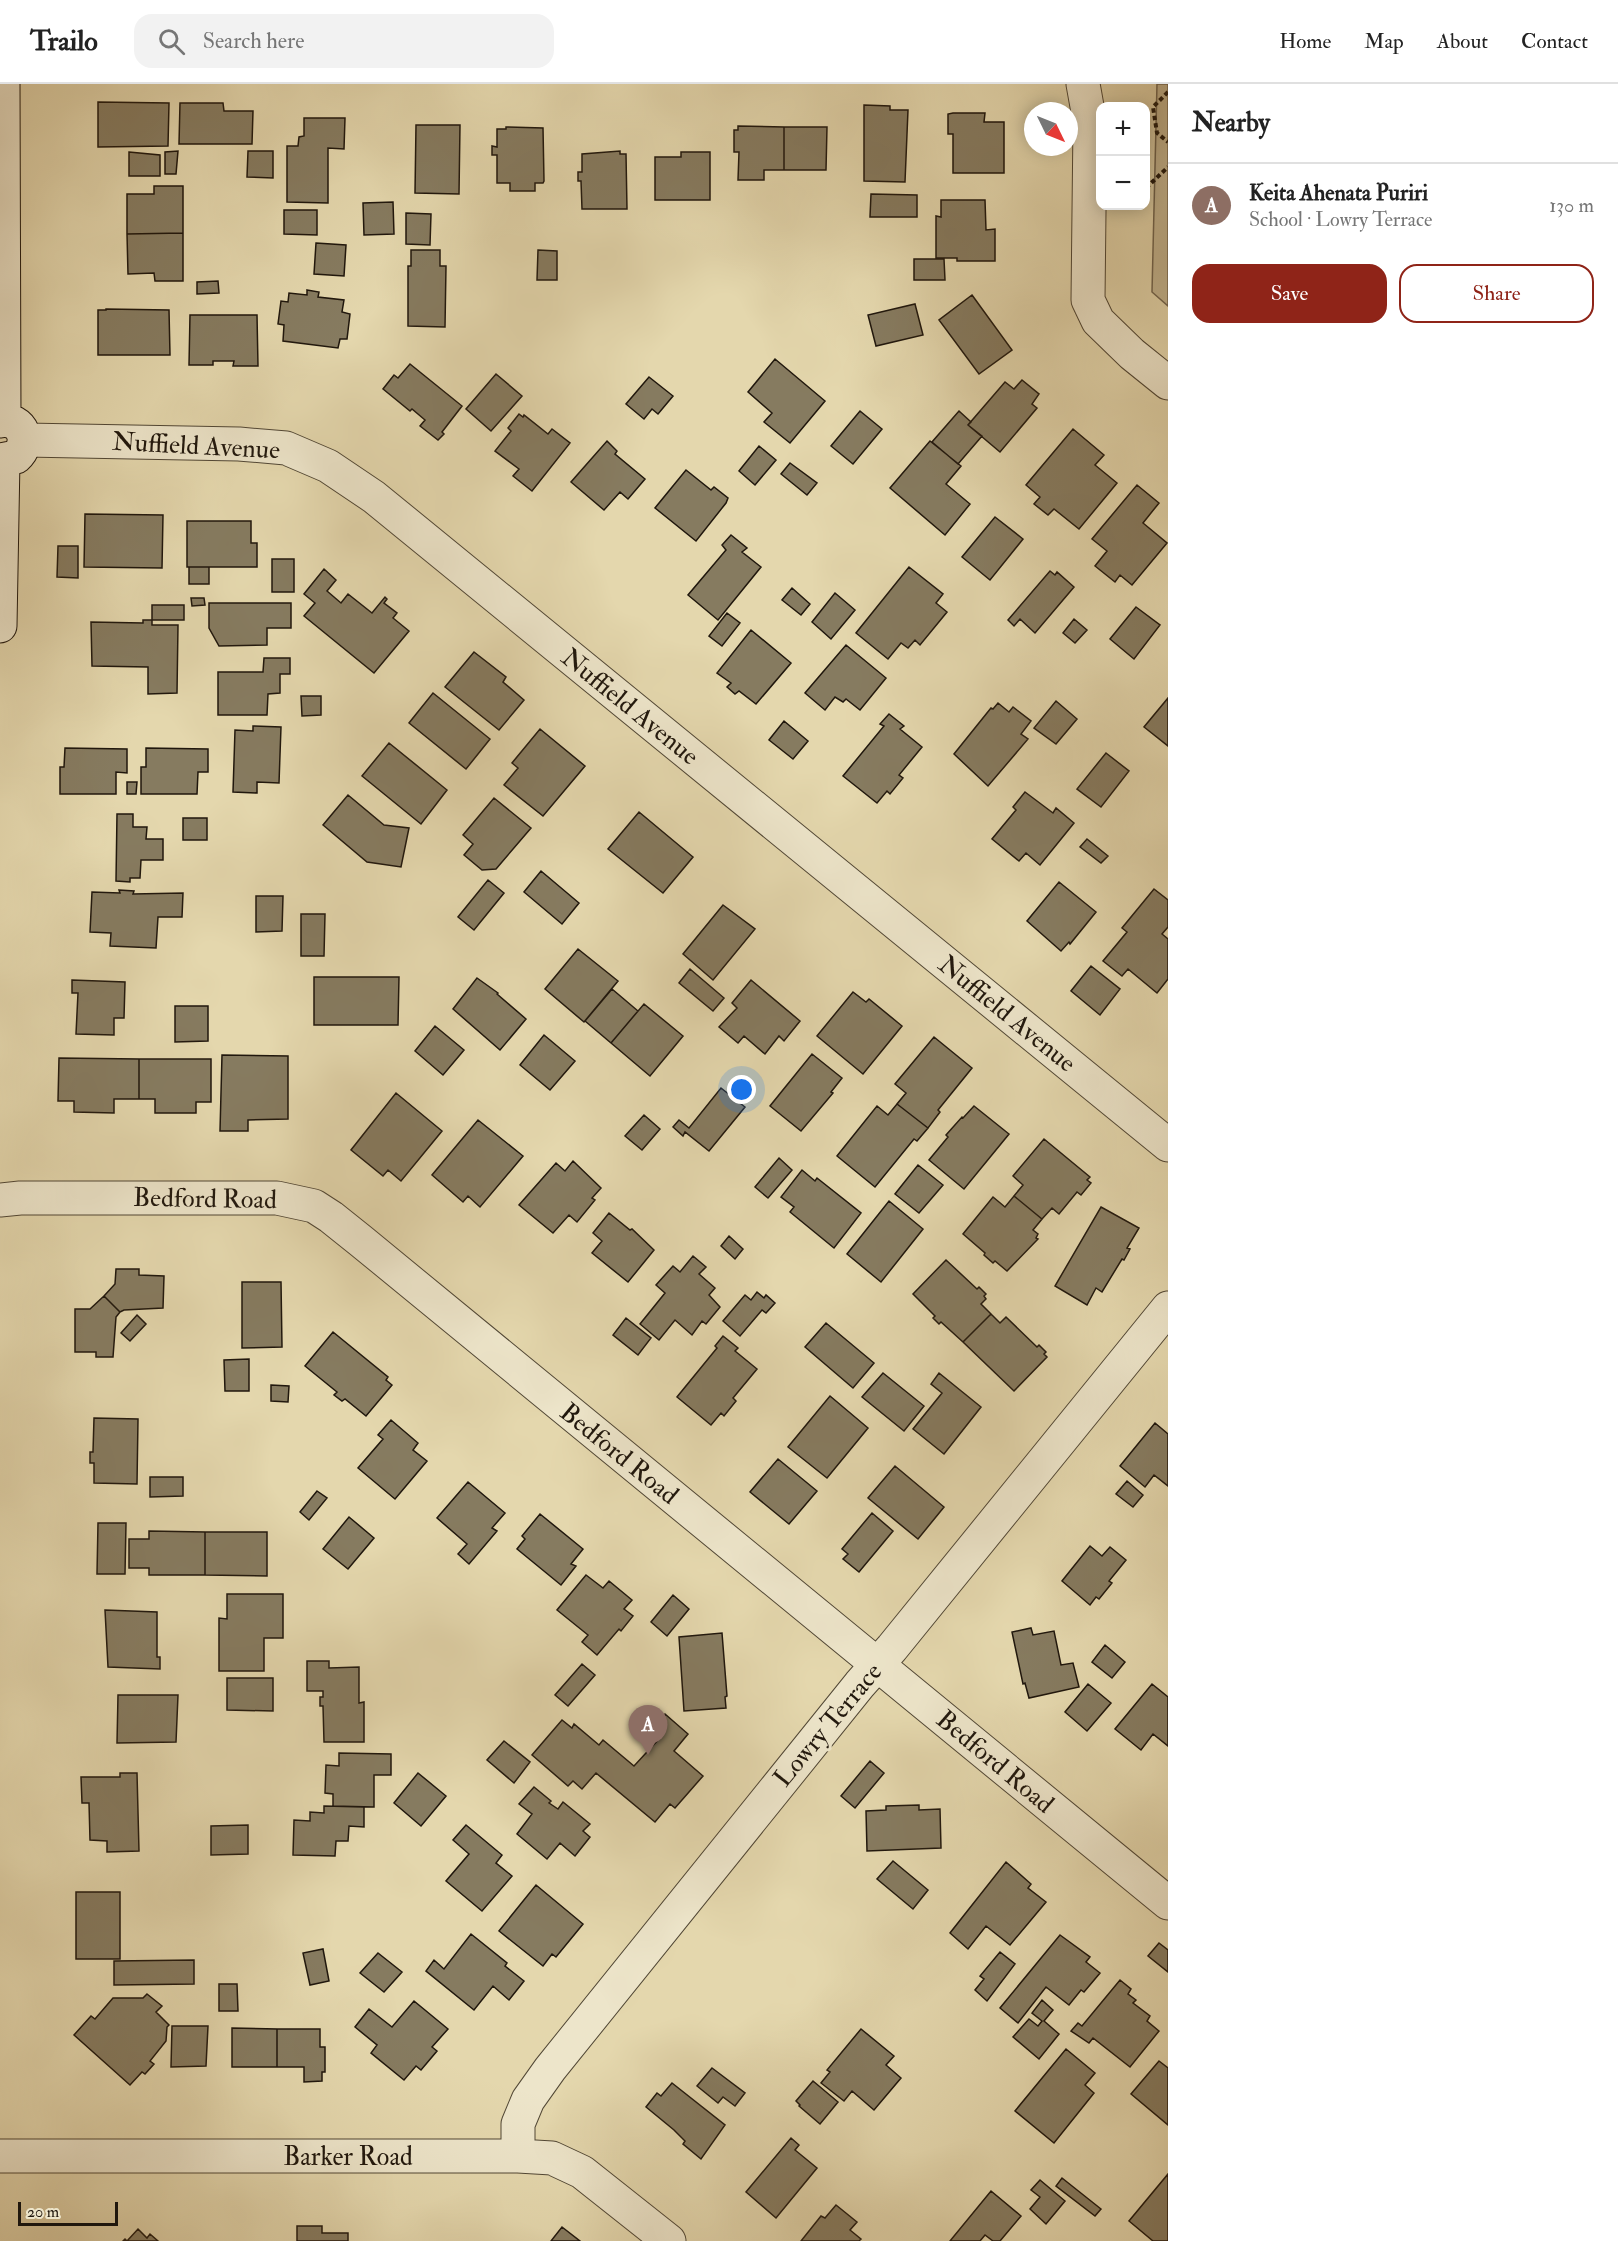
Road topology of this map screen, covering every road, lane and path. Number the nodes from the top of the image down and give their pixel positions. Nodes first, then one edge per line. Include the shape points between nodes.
1 (3, 84) edge
2 (1083, 84) edge
3 (1168, 92) edge
4 (1168, 142) edge
5 (1168, 167) edge
6 (1150, 184) edge
7 (1168, 383) edge
8 (6, 440) edge
9 (0, 626) edge
10 (1168, 1145) edge
11 (0, 1200) edge
12 (1168, 1308) edge
13 (878, 1665) junction
14 (1168, 1903) edge
15 (0, 2156) edge
16 (518, 2156) junction
17 (669, 2241) edge

1 - 8 street
2 - 7 street via 1090,123 1089,300 1098,321
3 - 4 path via 1153,107 1157,133
5 - 6 path
8 - 9 street
8 - 10 street, Nuffield Avenue via 239,444 286,448 328,466 374,497
11 - 13 street, Bedford Road via 278,1198 314,1206
12 - 13 street, Lowry Terrace
13 - 14 street, Bedford Road
13 - 16 street, Lowry Terrace via 550,2069 528,2100 519,2124
15 - 16 street, Barker Road
16 - 17 street, Barker Road via 552,2158 582,2172

